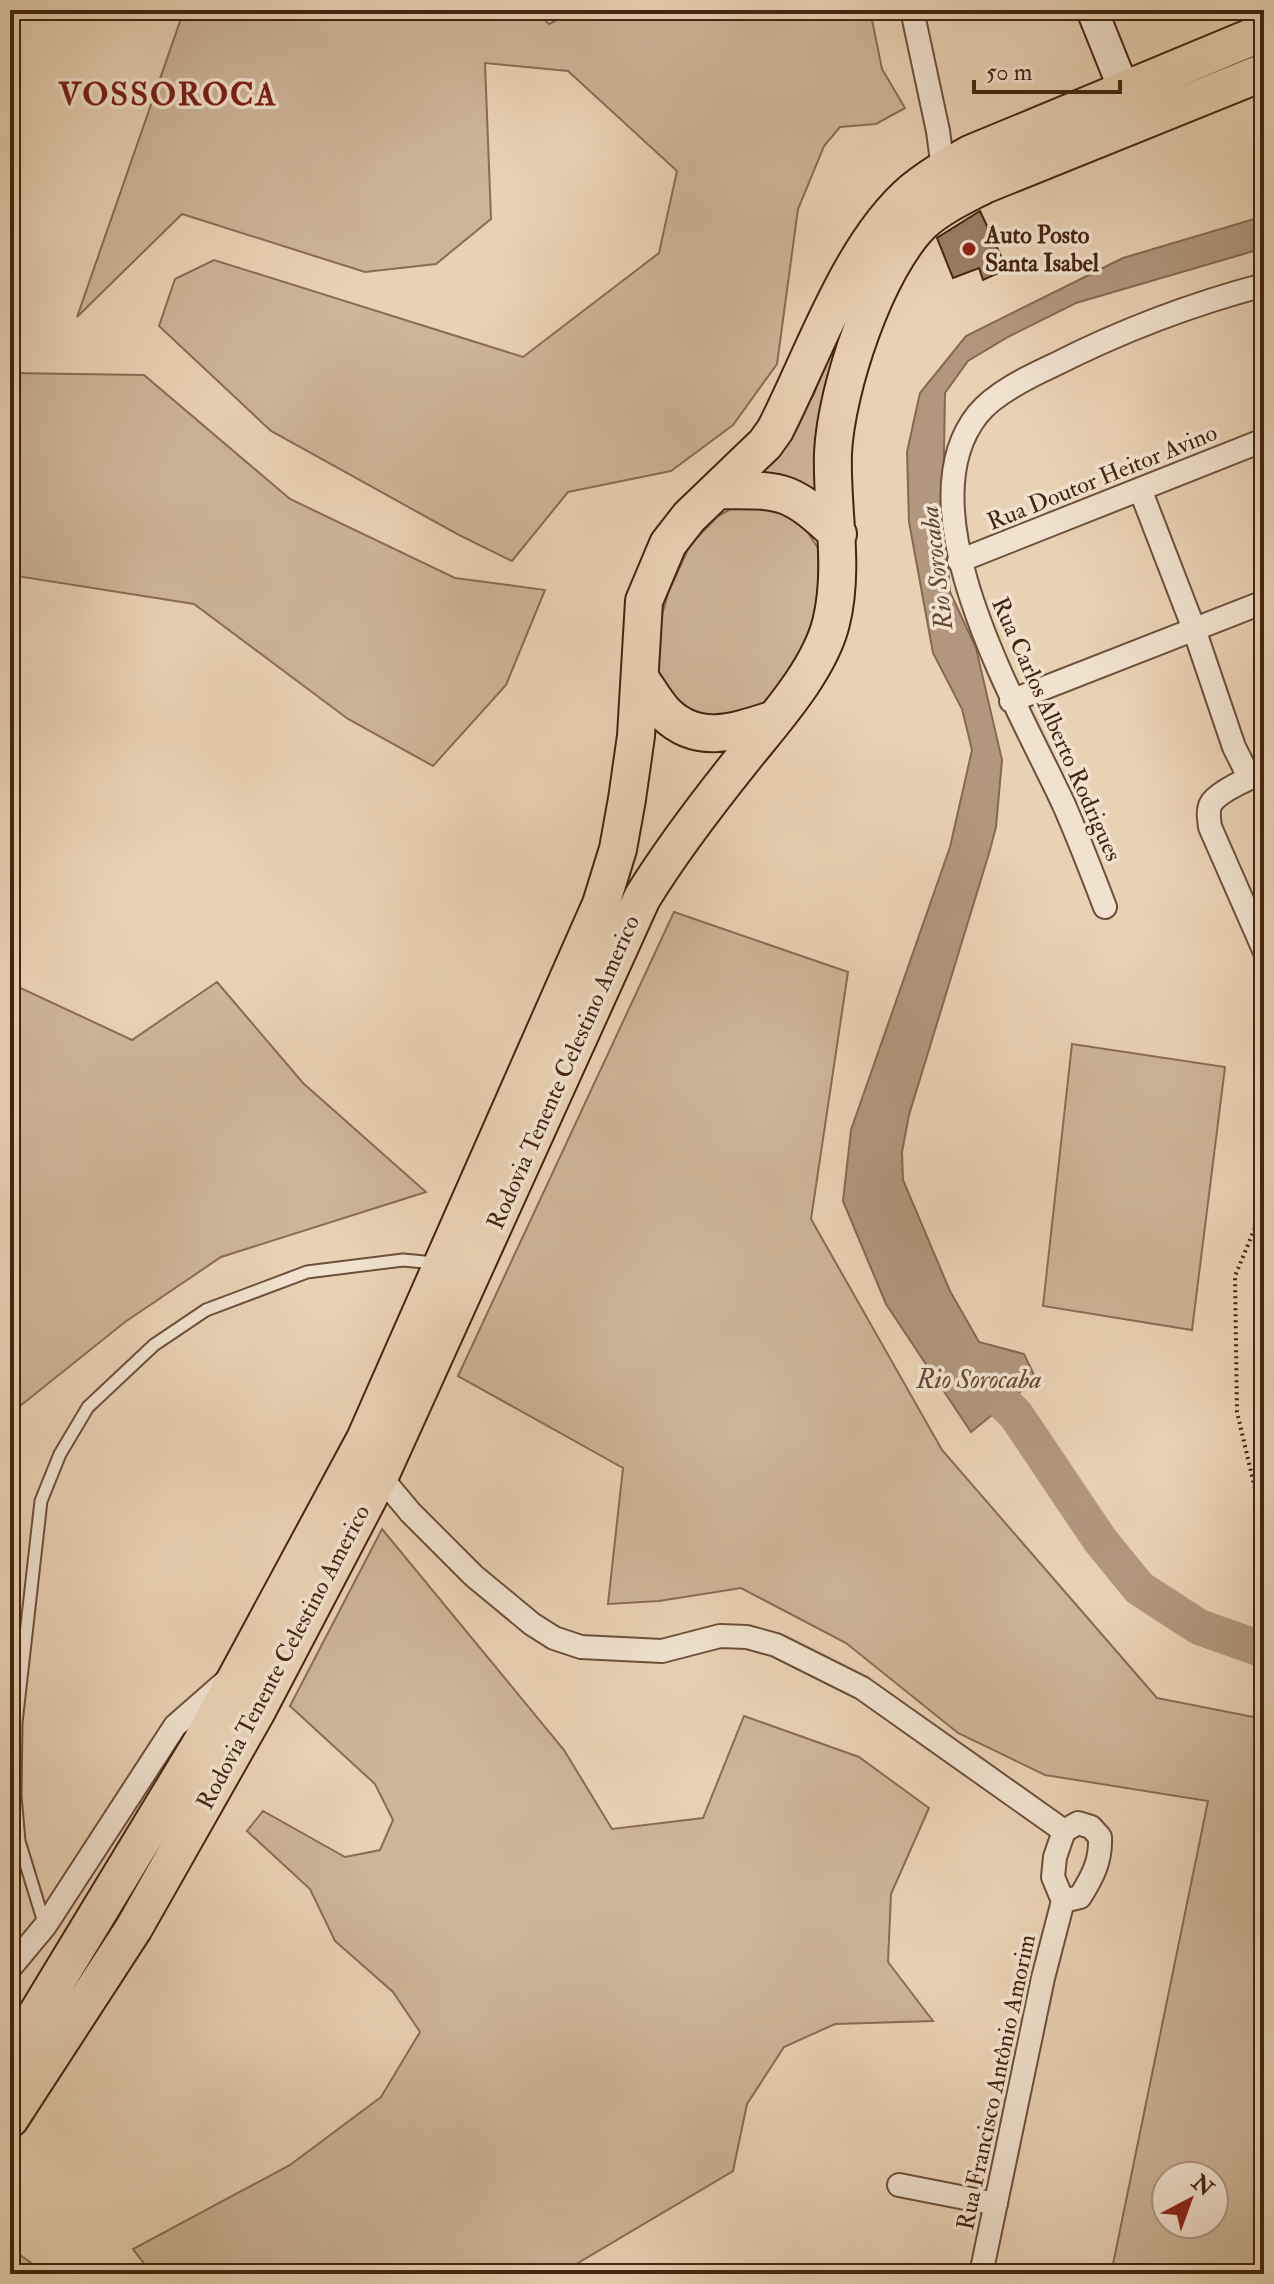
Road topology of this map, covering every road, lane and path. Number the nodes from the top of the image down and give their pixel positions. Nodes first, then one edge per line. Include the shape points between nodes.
1 (912, 10) edge
2 (1092, 10) edge
3 (1264, 32) edge
4 (1264, 72) edge
5 (1124, 90) junction
6 (1137, 123) junction
7 (943, 169) junction
8 (1264, 285) edge
9 (1264, 440) edge
10 (1140, 489) junction
11 (718, 490) junction
12 (838, 534) junction
13 (959, 561) junction
14 (1264, 602) edge
15 (1194, 629) junction
16 (640, 678) junction
17 (1011, 701) junction
18 (775, 719) junction
19 (1257, 775) edge
20 (1105, 907) dead end
21 (1264, 950) edge
22 (1264, 1206) edge
23 (444, 1264) junction
24 (380, 1476) junction
25 (1264, 1527) edge
26 (245, 1664) junction
27 (1064, 1831) junction
28 (1063, 1901) junction
29 (45, 1926) junction
30 (10, 1968) edge
31 (10, 2058) edge
32 (10, 2119) edge
33 (899, 2185) dead end
34 (996, 2204) junction
35 (981, 2274) edge

1 - 7 street
2 - 5 main road
3 - 5 highway, Rodovia Tenente Celestino Americo
4 - 6 highway, Rodovia Tenente Celestino Americo
5 - 6 main road
5 - 7 highway, Rodovia Tenente Celestino Americo
6 - 12 highway, Rodovia Tenente Celestino Americo via 984,185 945,206 904,245 879,289 840,404 833,454
7 - 11 highway, Rodovia Tenente Celestino Americo via 912,192 868,245 775,430
8 - 13 street, Rua Carlos Alberto Rodrigues via 1103,340 1020,381 979,412 959,444 952,492
9 - 10 street, Rua Doutor Heitor Avino
10 - 13 street, Rua Doutor Heitor Avino
10 - 15 street
11 - 12 highway via 787,496
11 - 16 highway, Rodovia Tenente Celestino Americo via 689,517 654,572 644,601
12 - 18 highway, Rodovia Tenente Celestino Americo via 831,623 815,661
13 - 17 street, Rua Carlos Alberto Rodrigues
14 - 15 street
15 - 17 street
15 - 19 street via 1234,747
16 - 18 highway via 665,713 702,734 730,733
16 - 23 highway, Rodovia Tenente Celestino Americo via 627,799 601,904
17 - 20 street, Rua Carlos Alberto Rodrigues via 1064,806
18 - 24 highway, Rodovia Tenente Celestino Americo via 672,849 642,898
19 - 21 street via 1212,801 1208,814
22 - 25 path via 1235,1276 1237,1412
23 - 26 highway, Rodovia Tenente Celestino Americo via 365,1439
23 - 29 lane via 403,1260 307,1272 206,1310 154,1345 88,1407 60,1454 41,1501 16,1723 19,1841
24 - 27 street via 474,1576 554,1638 581,1647 662,1651 720,1636 776,1645 862,1688
24 - 32 highway, Rodovia Tenente Celestino Americo via 257,1711 134,1928
26 - 29 street via 175,1726
26 - 31 highway, Rodovia Tenente Celestino Americo
27 - 28 street, Rua Francisco Antônio Amorim via 1053,1877
27 - 28 street via 1078,1823 1091,1827 1100,1837 1101,1856 1080,1897
28 - 34 street, Rua Francisco Antônio Amorim
29 - 30 street
33 - 34 street
34 - 35 street, Rua Francisco Antônio Amorim

